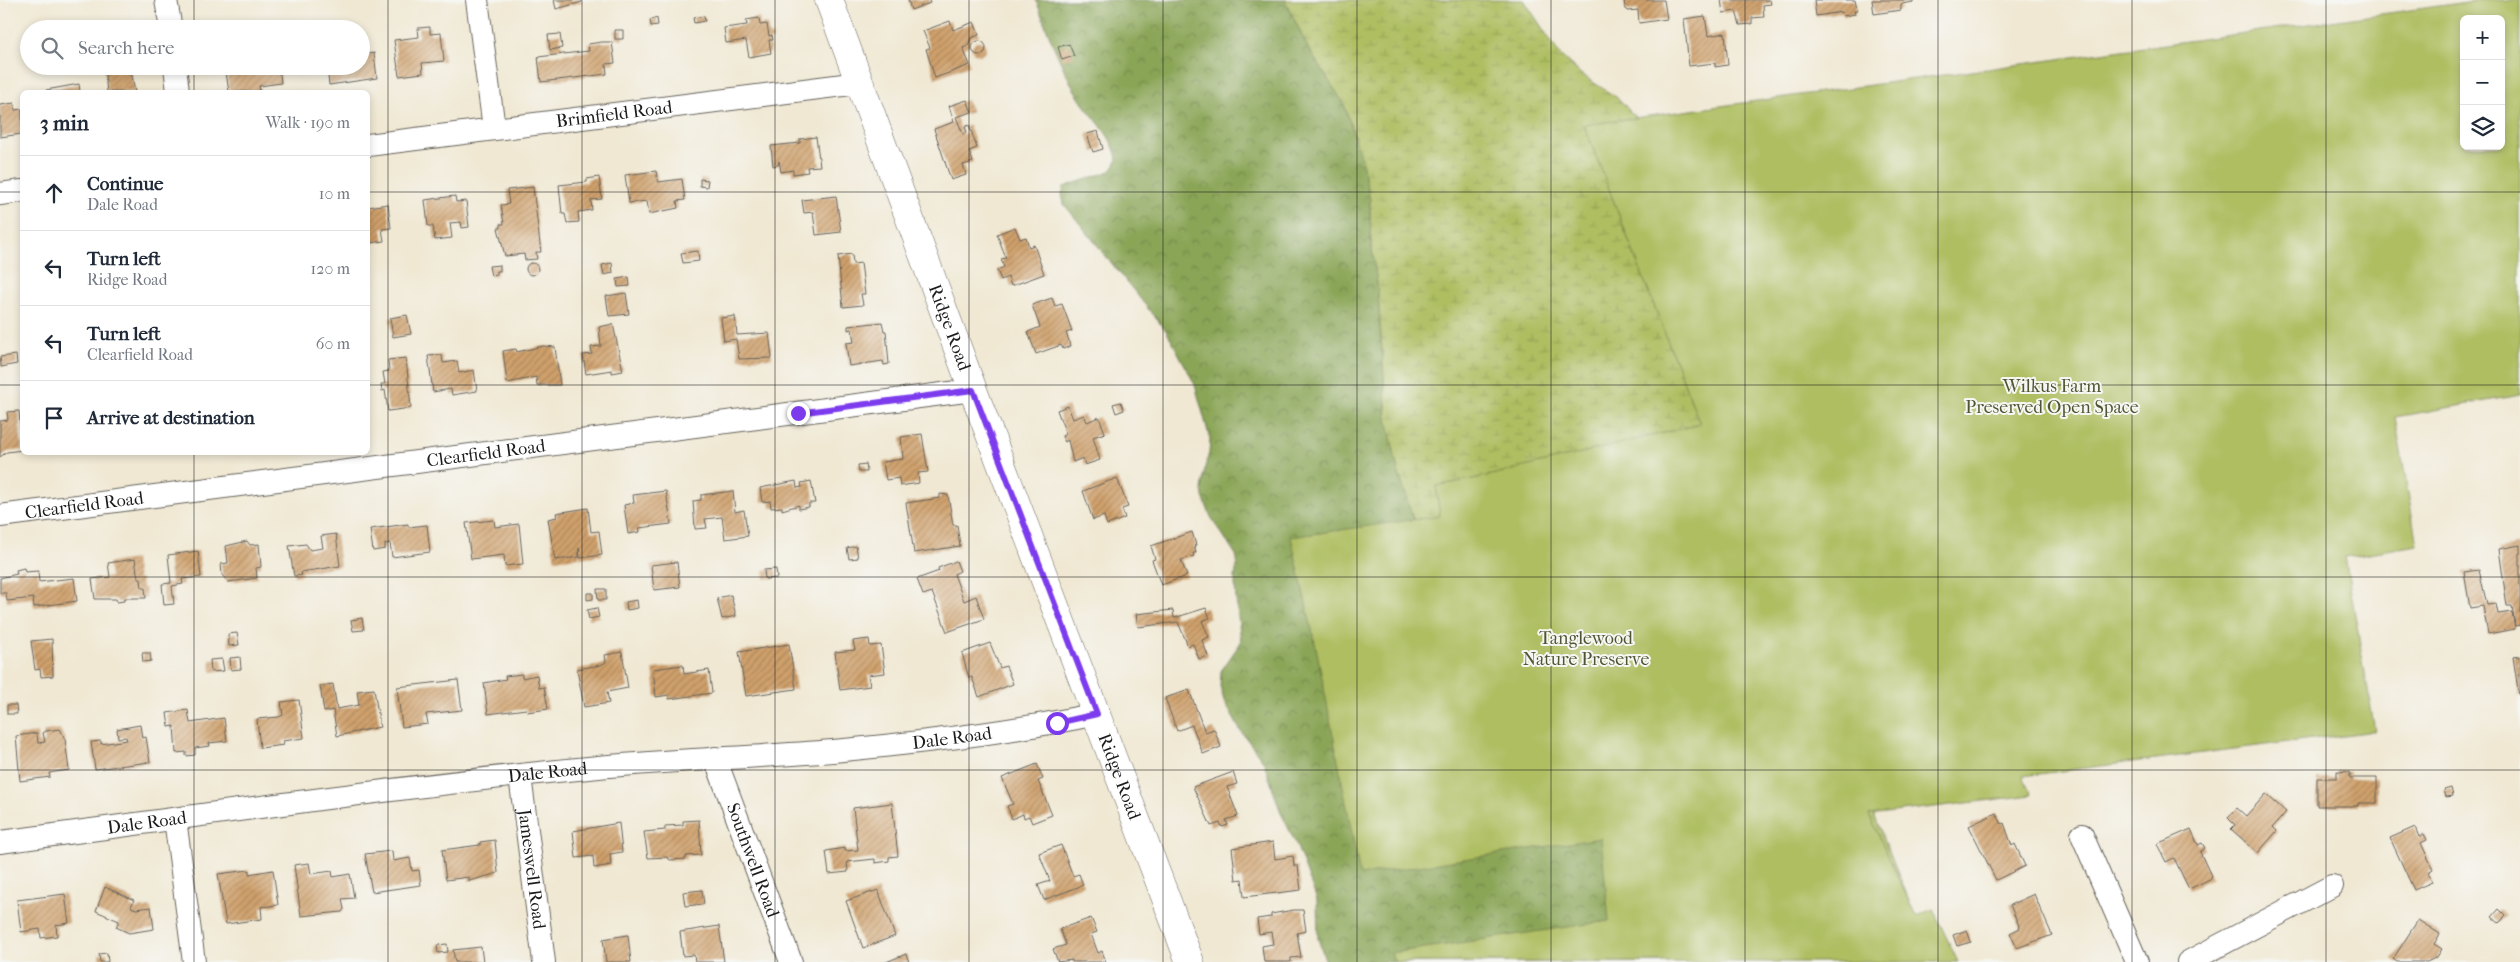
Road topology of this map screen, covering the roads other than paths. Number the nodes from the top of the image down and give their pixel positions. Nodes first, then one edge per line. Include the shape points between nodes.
1 (166, 0) edge
2 (477, 0) edge
3 (829, 0) edge
4 (169, 20) edge
5 (176, 75) edge
6 (859, 83) junction
7 (178, 90) edge
8 (494, 128) junction
9 (370, 145) edge
10 (20, 191) edge
11 (0, 194) edge
12 (973, 390) junction
13 (0, 516) edge
14 (1097, 714) junction
15 (715, 758) junction
16 (520, 776) junction
17 (175, 819) junction
18 (2082, 835) dead end
19 (0, 842) edge
20 (2332, 886) dead end
21 (194, 962) edge
22 (544, 962) edge
23 (791, 962) edge
24 (1190, 962) edge
25 (2137, 962) edge
26 (2188, 962) edge

1 - 4 street
2 - 8 street
3 - 6 street, Ridge Road
5 - 7 street
6 - 8 street, Brimfield Road
6 - 12 street, Ridge Road
8 - 9 street, Brimfield Road
10 - 11 street
12 - 13 street, Clearfield Road
12 - 14 street, Ridge Road
14 - 15 street, Dale Road via 924,742
14 - 24 street, Ridge Road
15 - 16 street, Dale Road
15 - 23 street, Southwell Road
16 - 17 street, Dale Road
16 - 22 street, Jameswell Road
17 - 19 street, Dale Road
17 - 21 street
18 - 25 street
20 - 26 street

